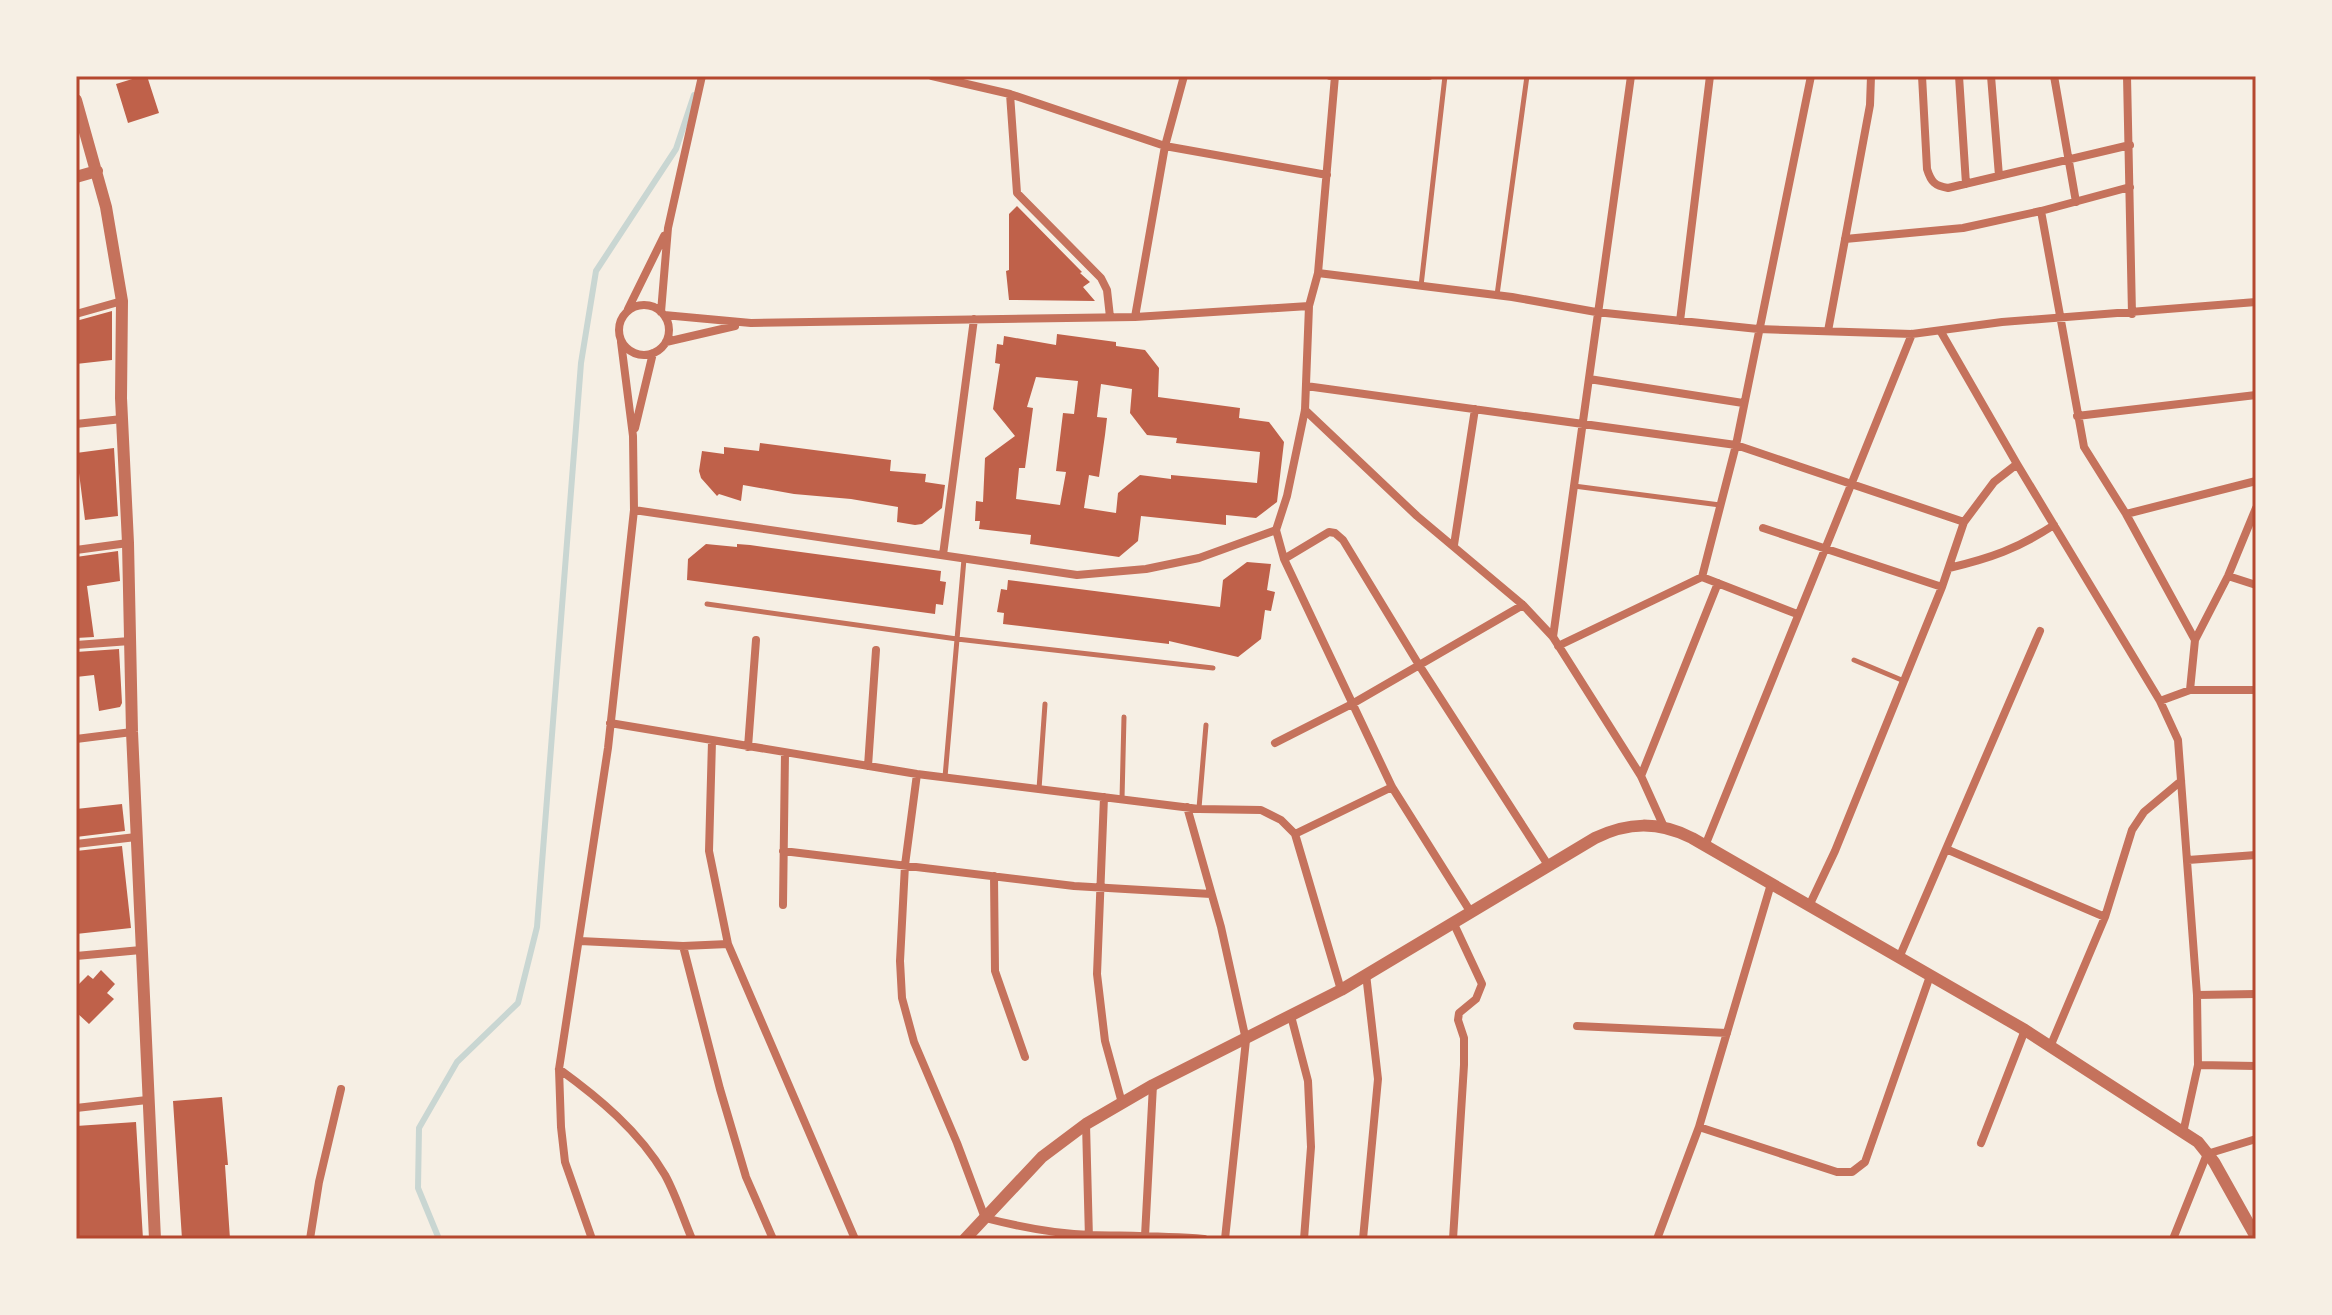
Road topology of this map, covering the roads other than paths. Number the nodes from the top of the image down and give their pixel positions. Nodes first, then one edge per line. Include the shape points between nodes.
1 (702, 76) edge
2 (932, 76) edge
3 (1184, 76) edge
4 (1333, 76) edge
5 (1429, 76) edge
6 (1445, 76) edge
7 (1527, 76) edge
8 (1631, 76) edge
9 (1710, 76) edge
10 (1811, 76) edge
11 (1871, 76) edge
12 (1922, 76) edge
13 (1959, 76) edge
14 (1991, 76) edge
15 (2054, 76) edge
16 (2127, 76) edge
17 (1010, 94) junction
18 (76, 100) edge
19 (2130, 145) junction
20 (1165, 146) junction
21 (2068, 160) junction
22 (97, 171) junction
23 (1327, 175) junction
24 (1999, 176) junction
25 (76, 177) edge
26 (1966, 184) junction
27 (2130, 187) junction
28 (2076, 202) junction
29 (2041, 211) junction
30 (668, 228) junction
31 (1845, 239) junction
32 (1318, 273) junction
33 (1421, 286) junction
34 (1497, 295) junction
35 (122, 301) junction
36 (2256, 302) edge
37 (1309, 306) junction
38 (627, 311) junction
39 (1596, 312) junction
40 (662, 313) junction
41 (76, 314) edge
42 (2132, 314) junction
43 (1110, 317) junction
44 (1135, 317) junction
45 (2062, 317) junction
46 (974, 319) junction
47 (1680, 321) junction
48 (751, 323) junction
49 (1758, 329) junction
50 (1828, 331) junction
51 (1941, 332) junction
52 (1912, 334) junction
53 (621, 342) junction
54 (666, 342) junction
55 (653, 353) junction
56 (1589, 379) junction
57 (1306, 386) junction
58 (2256, 395) edge
59 (1743, 403) junction
60 (1475, 409) junction
61 (1305, 410) junction
62 (2077, 416) junction
63 (122, 419) junction
64 (1583, 422) junction
65 (76, 424) edge
66 (633, 436) junction
67 (1736, 445) junction
68 (2017, 464) junction
69 (2256, 481) edge
70 (1850, 485) junction
71 (1574, 486) junction
72 (1721, 505) junction
73 (2256, 508) edge
74 (634, 510) junction
75 (2126, 514) junction
76 (1964, 522) junction
77 (2054, 525) junction
78 (1763, 528) dead end
79 (1276, 530) junction
80 (128, 543) junction
81 (1454, 545) junction
82 (1824, 549) junction
83 (76, 550) edge
84 (943, 555) junction
85 (964, 559) junction
86 (1284, 559) junction
87 (1949, 568) junction
88 (2228, 576) junction
89 (1702, 577) junction
90 (1718, 583) junction
91 (2256, 585) edge
92 (1942, 587) junction
93 (707, 604) dead end
94 (1523, 605) junction
95 (1797, 614) junction
96 (2040, 631) dead end
97 (1553, 637) junction
98 (957, 639) junction
99 (756, 640) dead end
100 (2195, 640) junction
101 (130, 641) junction
102 (76, 645) edge
103 (1558, 646) junction
104 (876, 650) dead end
105 (1854, 660) dead end
106 (1419, 665) junction
107 (1213, 668) dead end
108 (1904, 681) junction
109 (2190, 690) junction
110 (2256, 690) edge
111 (2160, 701) junction
112 (1045, 704) dead end
113 (1352, 704) junction
114 (1124, 717) dead end
115 (610, 723) junction
116 (1206, 725) dead end
117 (132, 732) junction
118 (76, 739) edge
119 (712, 741) junction
120 (1275, 743) dead end
121 (748, 747) junction
122 (785, 753) junction
123 (868, 766) junction
124 (917, 774) junction
125 (1641, 776) junction
126 (945, 778) junction
127 (2181, 781) junction
128 (1392, 787) junction
129 (1039, 789) junction
130 (1104, 797) junction
131 (1122, 799) junction
132 (1187, 807) junction
133 (1199, 809) junction
134 (1664, 827) junction
135 (1295, 834) junction
136 (136, 837) junction
137 (76, 844) edge
138 (1705, 846) junction
139 (1946, 849) junction
140 (783, 851) junction
141 (2256, 855) edge
142 (2188, 860) junction
143 (905, 865) junction
144 (1548, 865) junction
145 (994, 876) junction
146 (1771, 884) junction
147 (1099, 888) junction
148 (1211, 894) junction
149 (783, 905) dead end
150 (1809, 906) junction
151 (1470, 911) junction
152 (2105, 917) junction
153 (1453, 922) junction
154 (580, 941) junction
155 (728, 944) junction
156 (683, 946) junction
157 (141, 950) junction
158 (76, 956) edge
159 (1899, 958) junction
160 (1366, 974) junction
161 (1930, 976) junction
162 (1341, 990) junction
163 (2256, 994) edge
164 (2197, 995) junction
165 (1291, 1016) junction
166 (1577, 1026) dead end
167 (2025, 1030) junction
168 (1727, 1033) junction
169 (1246, 1040) junction
170 (2050, 1047) junction
171 (1025, 1057) dead end
172 (2198, 1065) junction
173 (2256, 1066) edge
174 (559, 1069) junction
175 (1153, 1085) junction
176 (341, 1089) dead end
177 (147, 1100) junction
178 (1122, 1103) junction
179 (76, 1108) edge
180 (1086, 1124) junction
181 (1699, 1127) junction
182 (2183, 1133) junction
183 (2256, 1139) edge
184 (1981, 1143) dead end
185 (2207, 1154) junction
186 (985, 1218) junction
187 (2254, 1228) edge
188 (1029, 1234) edge
189 (1089, 1237) edge
190 (1145, 1237) edge
191 (155, 1239) edge
192 (310, 1239) edge
193 (592, 1239) edge
194 (692, 1239) edge
195 (773, 1239) edge
196 (855, 1239) edge
197 (965, 1239) edge
198 (1204, 1239) edge
199 (1225, 1239) edge
200 (1304, 1239) edge
201 (1363, 1239) edge
202 (1453, 1239) edge
203 (1657, 1239) edge
204 (2173, 1239) edge

1 - 30 street
2 - 17 street
3 - 20 street
4 - 5 street
4 - 23 street
6 - 33 lane
7 - 34 lane
8 - 39 street
9 - 47 street
10 - 49 street
11 - 31 street
12 - 26 street via 1931,180 1948,188
13 - 26 street
14 - 24 street
15 - 21 street
16 - 19 street
17 - 20 street
17 - 43 street via 1017,193 1101,278
18 - 22 street
19 - 21 street
19 - 27 street
20 - 23 street
20 - 44 street
21 - 24 street
21 - 28 street
22 - 25 street
22 - 35 street
23 - 32 street
24 - 26 street
27 - 28 street
27 - 42 street
28 - 29 street
29 - 31 street via 1963,228
29 - 45 street
30 - 38 street
30 - 40 street
31 - 50 street
32 - 33 street
32 - 37 street
33 - 34 street
34 - 39 street
35 - 41 street
35 - 63 street
36 - 42 street
37 - 44 street
37 - 57 street
38 - 40 street via 644,305
38 - 53 street via 619,325
39 - 47 street
39 - 56 street
40 - 48 street
40 - 54 street via 669,333
42 - 45 street
43 - 44 street
43 - 46 street
45 - 51 street
45 - 62 street
46 - 48 street
46 - 84 street
47 - 49 street
48 - 54 street
49 - 50 street
49 - 59 street
50 - 52 street
51 - 52 street
51 - 68 street
52 - 70 street
53 - 55 street via 635,353
53 - 66 street
54 - 55 street
55 - 66 street
56 - 59 street
56 - 64 street
57 - 60 street
57 - 61 street
58 - 62 street
59 - 67 street
60 - 64 street
60 - 81 street
61 - 79 street
61 - 81 street
62 - 75 street via 2084,447
63 - 65 street
63 - 80 street
64 - 67 street
64 - 71 street
66 - 74 street
67 - 70 street
67 - 72 street
68 - 76 street via 1994,482
68 - 77 street
69 - 75 street
70 - 76 street
70 - 82 street
71 - 72 lane
71 - 97 street
72 - 89 street
73 - 88 street
74 - 84 street
74 - 115 street
75 - 100 street
76 - 87 street
77 - 87 street via 2023,545
77 - 111 street
78 - 82 street
79 - 85 street via 1199,558 1146,569 1077,575
79 - 86 street
80 - 83 street
80 - 101 street
81 - 94 street
82 - 92 street
82 - 95 street
84 - 85 street
85 - 98 lane
86 - 106 street via 1335,533
86 - 113 street
87 - 92 street
88 - 91 street
88 - 100 street
89 - 90 street
89 - 103 street
90 - 95 street
90 - 125 street
92 - 108 street
93 - 98 lane
94 - 97 street
94 - 106 street
95 - 138 street
96 - 139 street
97 - 103 street
98 - 107 lane
98 - 126 lane
99 - 121 street
100 - 109 street
101 - 102 street
101 - 117 street
103 - 125 street
104 - 123 street
105 - 108 lane
106 - 113 street
106 - 144 street
108 - 150 street
109 - 110 street
109 - 111 street
111 - 127 street via 2178,740
112 - 129 lane
113 - 120 street
113 - 128 street
114 - 131 lane
115 - 119 street
115 - 154 street
116 - 133 lane
117 - 118 street
117 - 136 street
119 - 121 street
119 - 155 street via 709,851
121 - 122 street
122 - 123 street
122 - 140 street
123 - 124 street
124 - 126 street
124 - 143 street
125 - 134 street
126 - 129 street
127 - 142 street
127 - 152 street via 2144,812 2132,830
128 - 135 street
128 - 151 street
129 - 130 street
130 - 131 street
130 - 147 street
131 - 132 street
132 - 133 street
132 - 148 street
133 - 135 street via 1261,810
134 - 138 street
134 - 144 street via 1611,830
135 - 162 street
136 - 137 street
136 - 157 street
138 - 146 street
139 - 152 street
139 - 159 street
140 - 143 street
140 - 149 street
141 - 142 street
142 - 164 street
143 - 145 street
143 - 186 street via 902,998 914,1042
144 - 151 street
145 - 147 street
145 - 171 street via 995,971
146 - 150 street
146 - 168 street
147 - 148 street
147 - 178 street via 1100,1008
148 - 169 street
150 - 159 street
151 - 153 street
152 - 170 street
153 - 160 street
153 - 202 street via 1482,984 1458,1020 1464,1065
154 - 156 street
154 - 174 street
155 - 156 street
155 - 196 street
156 - 195 street via 746,1177
157 - 158 street
157 - 177 street
159 - 161 street
160 - 162 street
160 - 201 street via 1378,1079
161 - 167 street
161 - 181 street via 1865,1162 1852,1172 1837,1172
162 - 165 street
163 - 164 street
164 - 172 street
165 - 169 street
165 - 200 street via 1308,1081 1311,1147
166 - 168 street
167 - 170 street
167 - 184 street
168 - 181 street
169 - 175 street
169 - 199 street
170 - 182 street
172 - 173 street
172 - 182 street
174 - 193 street via 565,1162
174 - 194 street via 596,1096 637,1138 667,1179
175 - 178 street
175 - 190 street
176 - 192 street
177 - 179 street
177 - 191 street
178 - 180 street
180 - 186 street via 1042,1157
180 - 189 street
181 - 203 street
182 - 185 street
183 - 185 street
185 - 187 street
185 - 204 street
186 - 188 street
186 - 197 street
188 - 189 street
189 - 190 street
190 - 198 street

